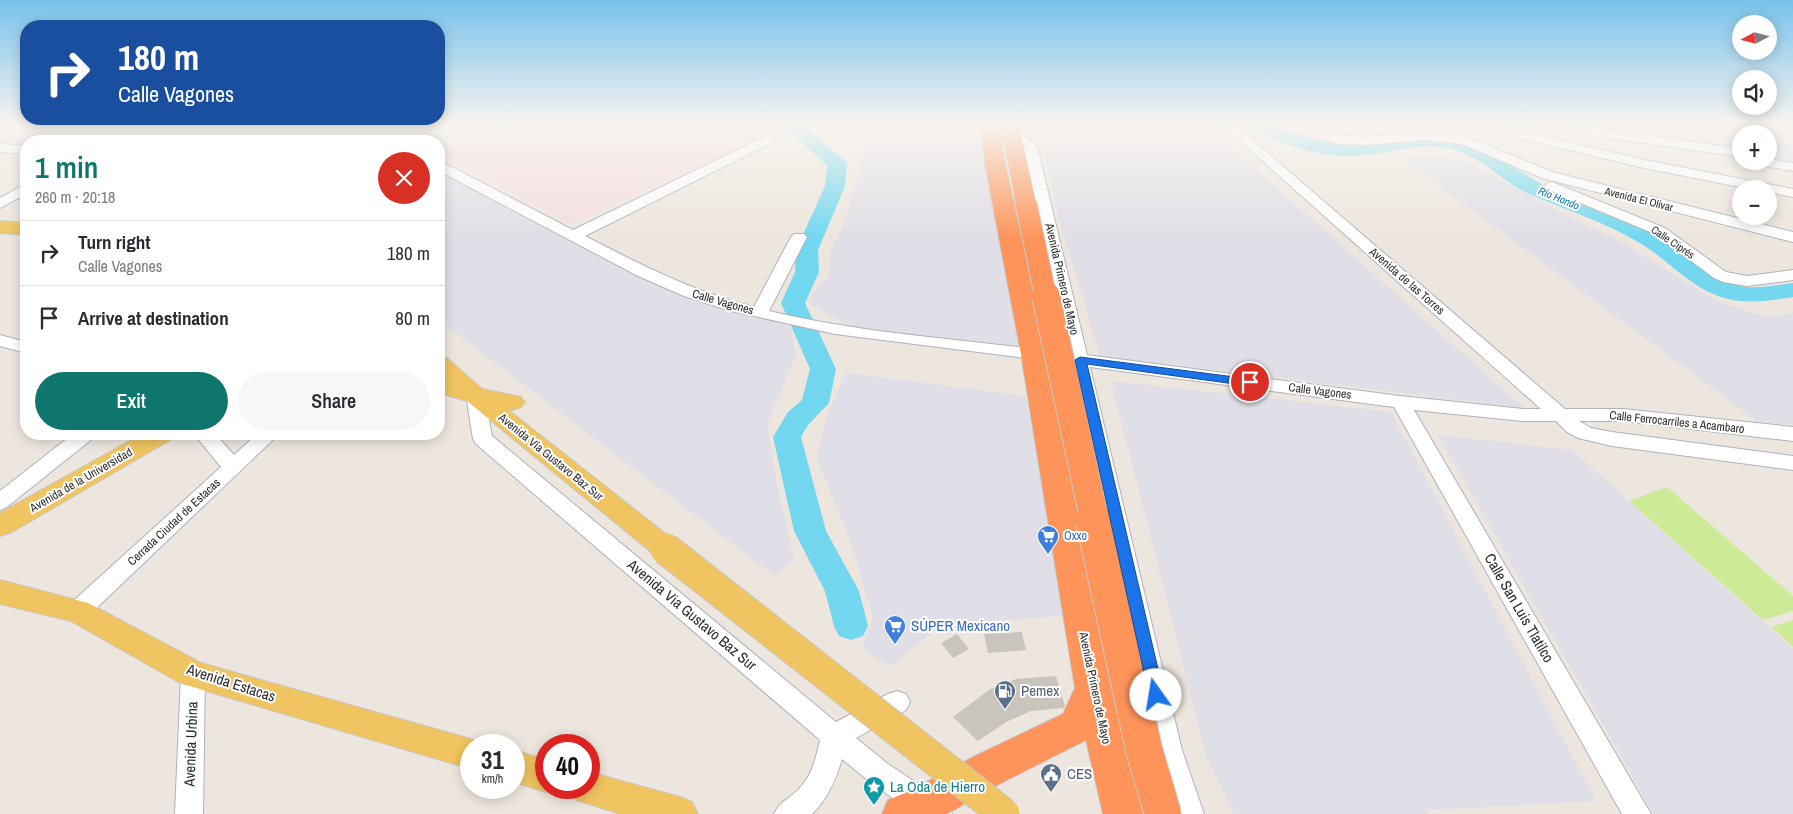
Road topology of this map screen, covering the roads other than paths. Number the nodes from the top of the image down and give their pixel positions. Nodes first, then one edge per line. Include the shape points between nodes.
1 (720, 163) edge
2 (995, 163) edge
3 (1013, 163) edge
4 (1034, 163) edge
5 (1272, 163) edge
6 (1516, 163) edge
7 (1652, 163) edge
8 (1656, 163) edge
9 (1777, 164) edge
10 (1793, 167) edge
11 (445, 169) edge
12 (1529, 169) junction
13 (1732, 182) edge
14 (1793, 187) edge
15 (1777, 190) edge
16 (20, 192) edge
17 (1793, 193) edge
18 (0, 204) edge
19 (1732, 216) edge
20 (1767, 225) edge
21 (0, 227) edge
22 (20, 229) edge
23 (572, 236) junction
24 (799, 237) dead end
25 (1793, 237) edge
26 (1793, 276) edge
27 (760, 312) junction
28 (0, 340) edge
29 (20, 346) edge
30 (1034, 354) junction
31 (1080, 360) junction
32 (445, 368) edge
33 (445, 388) edge
34 (475, 396) junction
35 (513, 402) dead end
36 (1400, 402) junction
37 (1560, 414) junction
38 (1585, 433) joint
39 (1793, 434) edge
40 (78, 440) edge
41 (150, 440) edge
42 (209, 440) edge
43 (263, 440) edge
44 (1051, 454) junction
45 (1102, 454) junction
46 (1793, 462) edge
47 (234, 467) junction
48 (0, 502) edge
49 (0, 526) edge
50 (0, 592) edge
51 (78, 611) junction
52 (193, 674) junction
53 (1093, 688) junction
54 (897, 702) dead end
55 (834, 736) junction
56 (460, 751) edge
57 (600, 791) edge
58 (922, 811) edge
59 (1122, 811) edge
60 (189, 814) edge
61 (680, 814) edge
62 (788, 814) edge
63 (1004, 814) edge
64 (1163, 814) edge
65 (1190, 814) edge
66 (1638, 814) edge

1 - 23 street
2 - 30 highway, Avenida Primero de Mayo
3 - 64 highway, Avenida Primero de Mayo, bridge via 1144,750
4 - 31 street, Avenida Primero de Mayo
5 - 37 street, Avenida de las Torres
6 - 12 street, Avenida El Olivar
7 - 13 street
8 - 14 street
9 - 10 street
11 - 23 street, Calle Vagones
12 - 19 street, Avenida El Olivar via 1568,181
12 - 26 street, Calle Ciprés via 1559,189 1660,231 1720,275 1732,280 1744,282
15 - 17 street
16 - 18 street
20 - 25 street, Avenida El Olivar
21 - 22 main road
23 - 27 street, Calle Vagones via 674,287
24 - 27 street
27 - 30 street, Calle Vagones via 812,324
28 - 29 street
30 - 44 highway, Avenida Primero de Mayo
31 - 36 street, Calle Vagones
31 - 45 street, Avenida Primero de Mayo
32 - 34 main road, Avenida Vía Gustavo Baz Sur
33 - 34 main road
34 - 35 main road
34 - 55 street, Avenida Via Gustavo Baz Sur via 483,439
34 - 63 main road, Avenida Vía Gustavo Baz Sur, bridge
36 - 37 street, Calle Vagones via 1523,415
36 - 66 street, Calle San Luis Tlatilco
37 - 38 street, Avenida de las Torres
37 - 39 street, Calle Ferrocarriles a Acambaro via 1623,415
38 - 46 street, Calle Ferrocarriles a Acambaro
40 - 48 street
41 - 49 main road, Avenida de la Universidad
42 - 47 street
43 - 47 street, Cerrada Ciudad de Estacas
44 - 45 street
44 - 53 highway, Avenida Primero de Mayo
45 - 65 street, Avenida Primero de Mayo via 1169,750
47 - 51 street, Cerrada Ciudad de Estacas
50 - 51 main road, Avenida Estacas
51 - 52 main road, Avenida Estacas
52 - 56 main road, Avenida Estacas
52 - 60 street, Avenida Urbina
53 - 58 highway via 1076,726 987,770
53 - 59 highway, Avenida Primero de Mayo
54 - 55 street
55 - 58 street, Avenida Via Gustavo Baz Sur
55 - 62 street via 822,780 811,798
57 - 61 main road

